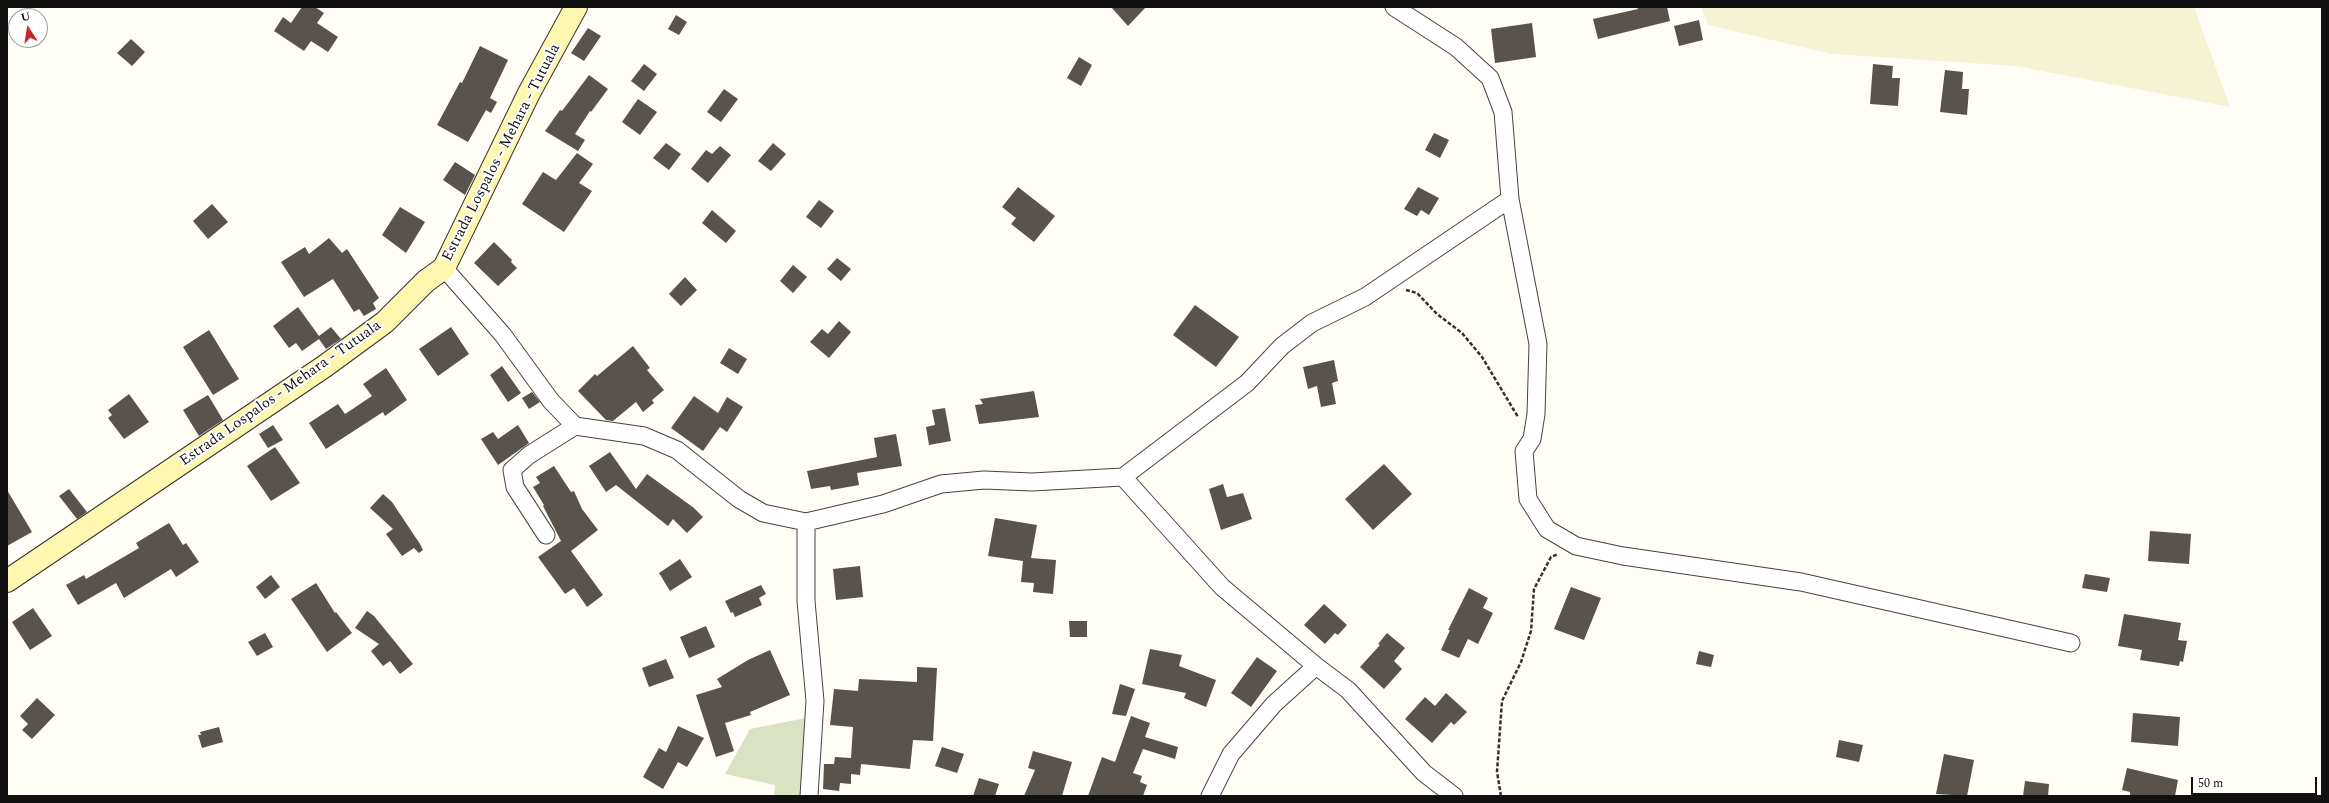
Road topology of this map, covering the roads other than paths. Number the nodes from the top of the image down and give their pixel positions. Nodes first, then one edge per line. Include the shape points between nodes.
1 (576, 7) edge
2 (1394, 7) edge
3 (1510, 199) junction
4 (444, 268) junction
5 (575, 426) junction
6 (1123, 477) junction
7 (806, 522) junction
8 (546, 535) dead end
9 (7, 581) edge
10 (2071, 643) dead end
11 (1316, 666) junction
12 (809, 796) edge
13 (1210, 796) edge
14 (1454, 796) edge

1 - 4 main road, Estrada Lospalos - Mehara - Tutuala via 529,93
2 - 3 street via 1456,48 1490,78 1503,112
3 - 6 street via 1365,297 1312,323 1282,346 1247,383
3 - 10 street via 1538,344 1536,414 1532,439 1524,451 1528,499 1547,529 1576,546 1623,556 1801,582
4 - 5 street via 502,335 551,401
4 - 9 main road, Estrada Lospalos - Mehara - Tutuala via 385,322 325,366
5 - 7 street via 644,436 677,450 739,499 763,513
5 - 8 street via 529,455 512,470 515,487
6 - 7 street via 1032,482 984,480 941,484 883,504
6 - 11 street via 1222,587
7 - 12 street via 806,601 815,701
11 - 13 street via 1274,704 1231,754
11 - 14 street via 1348,690 1424,773

